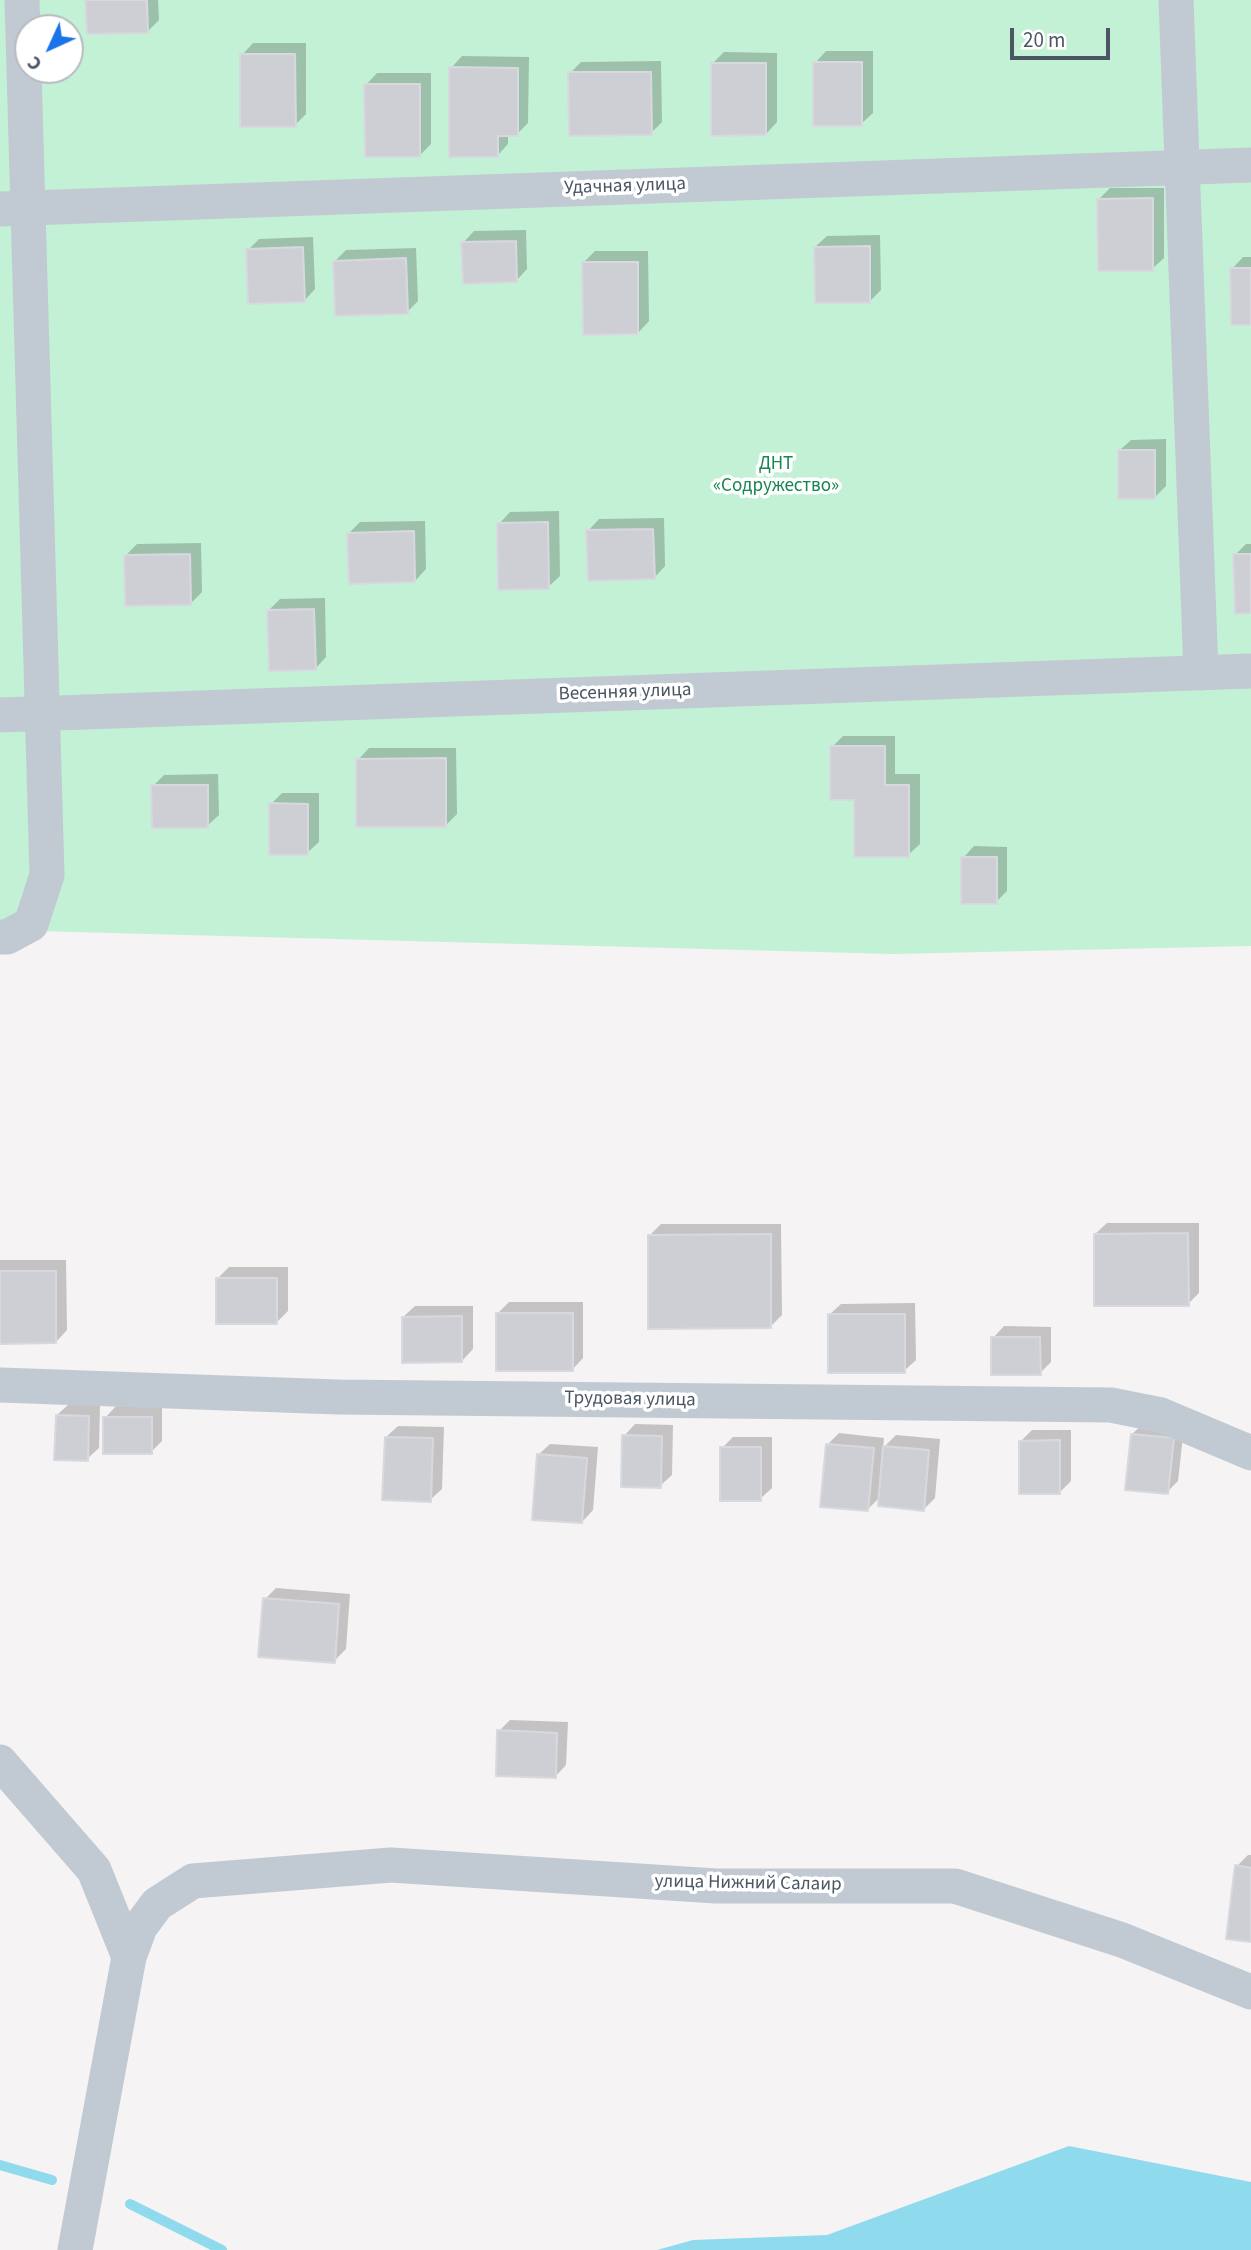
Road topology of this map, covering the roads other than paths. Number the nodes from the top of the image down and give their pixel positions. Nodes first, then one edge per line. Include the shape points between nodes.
1 (22, 0) edge
2 (1176, 0) edge
3 (1251, 164) edge
4 (1180, 167) junction
5 (14, 208) edge
6 (1251, 671) edge
7 (1201, 673) junction
8 (43, 713) junction
9 (0, 715) edge
10 (0, 937) edge
11 (0, 1385) edge
12 (1251, 1453) edge
13 (0, 1762) edge
14 (129, 1957) junction
15 (1251, 1992) edge
16 (75, 2250) edge

1 - 5 street
2 - 4 street
3 - 4 street, Удачная улица
4 - 5 street, Удачная улица
4 - 7 street
5 - 8 street
6 - 7 street, Весенняя улица
7 - 8 street, Весенняя улица
8 - 9 street, Весенняя улица
8 - 10 street via 47,875 31,924
11 - 12 street, Трудовая улица via 338,1397 1111,1405 1161,1415
13 - 14 street via 94,1870
14 - 15 street, улица Нижний Салаир via 140,1927 158,1904 193,1881 391,1865 716,1886 955,1886 1122,1940
14 - 16 street, улица Нижний Салаир

